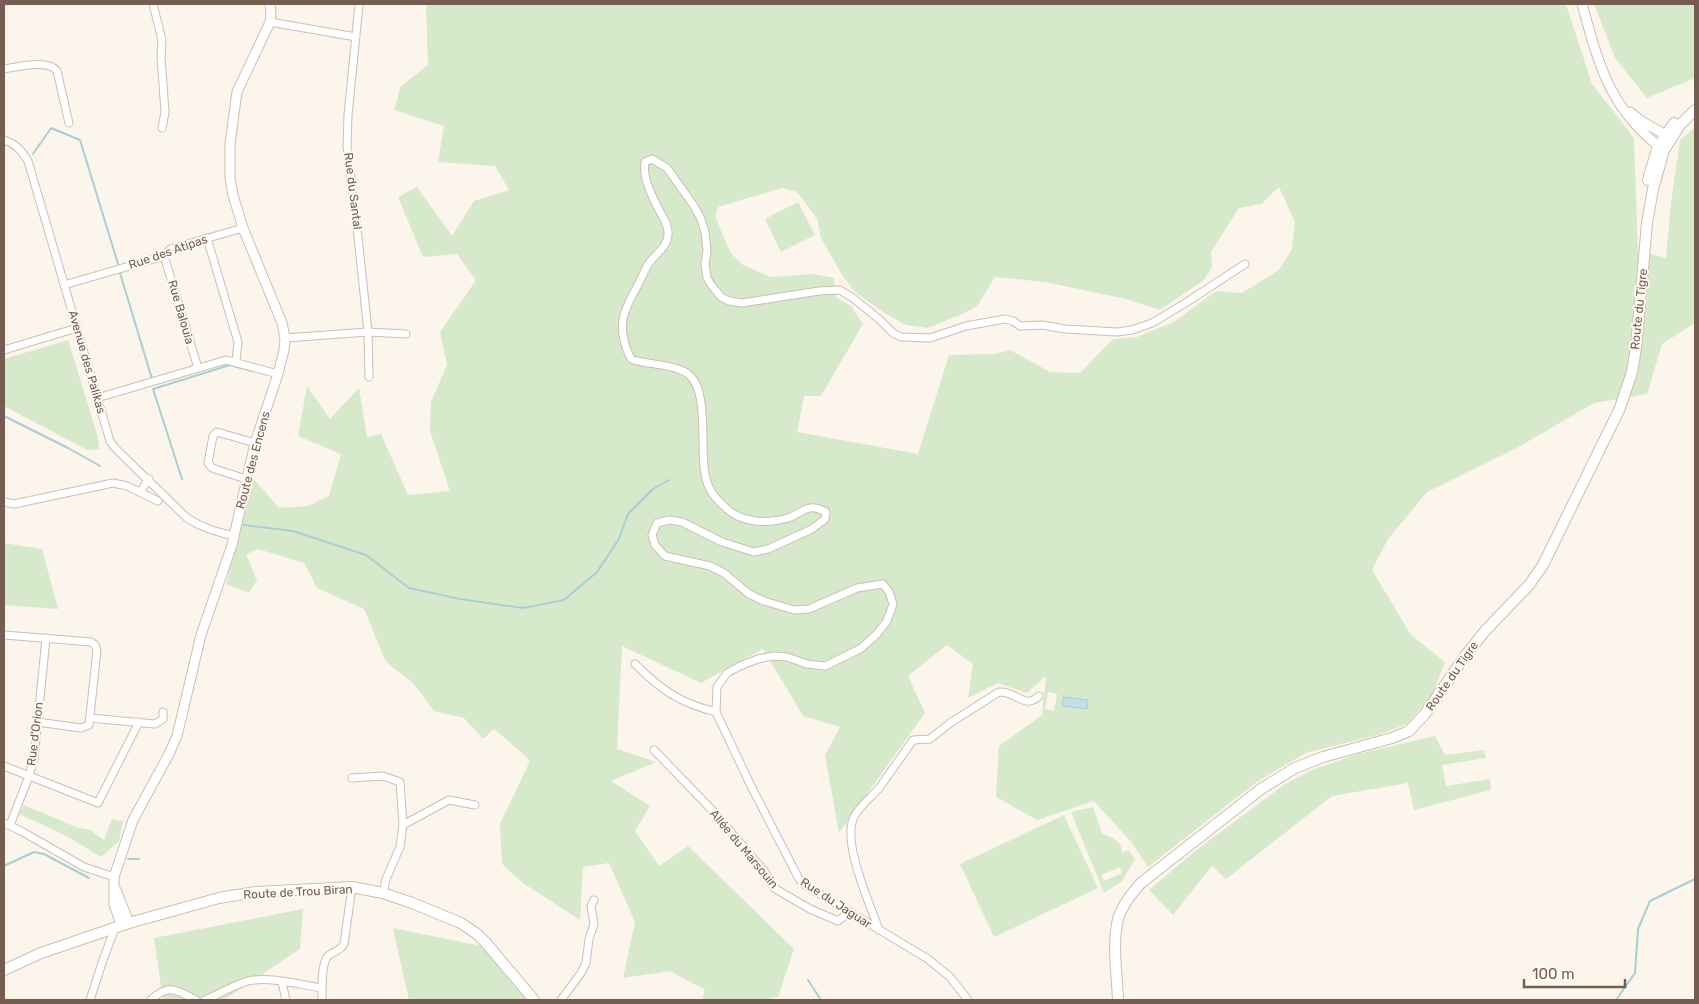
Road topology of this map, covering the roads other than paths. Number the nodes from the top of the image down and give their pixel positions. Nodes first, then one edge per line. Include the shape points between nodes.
1 (153, 4) edge
2 (270, 4) edge
3 (359, 4) edge
4 (1582, 4) edge
5 (270, 22) junction
6 (356, 36) junction
7 (4, 69) edge
8 (1620, 104) junction
9 (1695, 104) edge
10 (1695, 110) edge
11 (68, 123) dead end
12 (162, 128) dead end
13 (1668, 136) junction
14 (4, 140) edge
15 (1661, 148) junction
16 (244, 228) junction
17 (207, 238) junction
18 (164, 256) junction
19 (1245, 264) dead end
20 (64, 285) junction
21 (76, 328) junction
22 (368, 332) junction
23 (406, 334) dead end
24 (285, 338) junction
25 (4, 350) edge
26 (236, 361) junction
27 (198, 368) junction
28 (278, 374) junction
29 (369, 377) dead end
30 (97, 398) junction
31 (255, 443) junction
32 (149, 479) junction
33 (246, 479) junction
34 (140, 492) junction
35 (158, 501) dead end
36 (4, 502) edge
37 (234, 536) junction
38 (4, 635) edge
39 (46, 638) junction
40 (635, 664) dead end
41 (1039, 696) dead end
42 (163, 712) dead end
43 (716, 712) junction
44 (90, 718) junction
45 (37, 722) junction
46 (139, 722) junction
47 (654, 750) dead end
48 (4, 766) edge
49 (29, 776) junction
50 (352, 778) dead end
51 (475, 805) dead end
52 (7, 824) edge
53 (403, 825) junction
54 (114, 881) junction
55 (352, 887) junction
56 (383, 893) junction
57 (594, 900) dead end
58 (849, 912) junction
59 (122, 925) junction
60 (879, 930) junction
61 (4, 970) edge
62 (282, 982) junction
63 (322, 988) junction
64 (90, 1000) edge
65 (151, 1000) edge
66 (196, 1000) edge
67 (206, 1000) edge
68 (286, 1000) edge
69 (322, 1000) edge
70 (534, 1000) edge
71 (561, 1000) edge
72 (968, 1000) edge
73 (1118, 1000) edge

1 - 12 street via 162,40 165,112
2 - 5 street, Route des Encens
3 - 6 street, Rue du Santal
4 - 8 street via 1598,59
5 - 6 street
5 - 16 street, Route des Encens via 237,92 234,109 230,178
6 - 22 street, Rue du Santal via 347,147
7 - 11 street via 53,66 57,71
8 - 13 street
8 - 15 street via 1632,121
9 - 13 main road, Route du Tigre via 1675,121
10 - 13 main road, Route du Tigre
13 - 15 main road, Route du Tigre
14 - 20 street, Avenue des Palikas via 21,149 28,161
15 - 73 main road, Route du Tigre via 1647,223 1632,372 1620,408 1543,565 1529,585 1470,649 1410,731 1295,768 1261,789 1141,883 1118,918
16 - 17 street, Rue des Atipas
16 - 24 street, Route des Encens
17 - 18 street, Rue des Atipas via 170,249
17 - 26 street via 238,342
18 - 20 street, Rue des Atipas
18 - 27 street, Rue Balouia
19 - 43 street, Rue du Jaguar via 1166,315 1132,330 1101,332 1042,325 1020,326 1005,319 966,326 930,338 901,337 840,290 742,303 720,297 707,278 705,232 694,206 667,168 652,159 646,162 644,169 648,184 669,234 625,308 624,346 631,359 684,371 694,380 699,388 708,485 727,509 740,517 775,522 806,508 818,507 826,512 825,519 812,529 754,552 722,542 682,522 669,520 658,523 652,535 655,545 665,556 710,566 749,594 779,607 809,609 857,588 883,584 893,604 887,621 876,635 860,649 825,666 773,656 727,673 718,687
20 - 21 street, Avenue des Palikas
21 - 25 street
21 - 30 street, Avenue des Palikas
22 - 23 street
22 - 24 street
22 - 29 street, Rue du Santal
24 - 28 street, Route des Encens
26 - 27 street via 226,360
26 - 28 street
27 - 30 street
28 - 31 street, Route des Encens
30 - 32 street, Avenue des Palikas via 110,441
31 - 33 street, Route des Encens
31 - 33 street via 217,432 212,436 208,463 212,468
32 - 34 street
32 - 37 street, Avenue des Palikas via 187,518 215,532
33 - 37 street, Route des Encens
34 - 35 street
34 - 36 street via 113,483 14,504
37 - 54 street, Route des Encens via 201,635 177,736 133,820
38 - 39 street
39 - 44 street via 95,645
39 - 45 street, Rue d'Orion
40 - 43 street via 670,694
41 - 60 street via 1030,702 999,692 930,738 913,740 856,814 851,833 854,856
42 - 46 street via 160,722
43 - 58 street, Rue du Jaguar via 797,876 805,885
44 - 45 street via 89,725 81,728
44 - 46 street
45 - 49 street, Rue d'Orion
46 - 49 street via 98,803
47 - 58 street, Allée du Marsouin via 713,811 765,872 774,888 838,921
48 - 49 street
49 - 52 street, Rue d'Orion
50 - 53 street via 383,776 400,782
51 - 53 street via 449,800
52 - 54 street
53 - 56 street via 400,848
54 - 59 street
55 - 56 main road, Route de Trou Biran
55 - 59 main road, Route de Trou Biran via 256,892 219,898
55 - 63 street via 344,944 325,960
56 - 70 main road, Route de Trou Biran via 461,923 477,934
57 - 71 street via 591,906 594,924 586,963
58 - 60 street, Rue du Jaguar
59 - 61 main road, Route de Trou Biran
59 - 64 street via 103,960
60 - 72 street, Rue du Jaguar via 928,959 950,977
62 - 63 street
62 - 67 street via 248,981
62 - 68 street
63 - 69 street
65 - 66 street via 160,992 172,989

